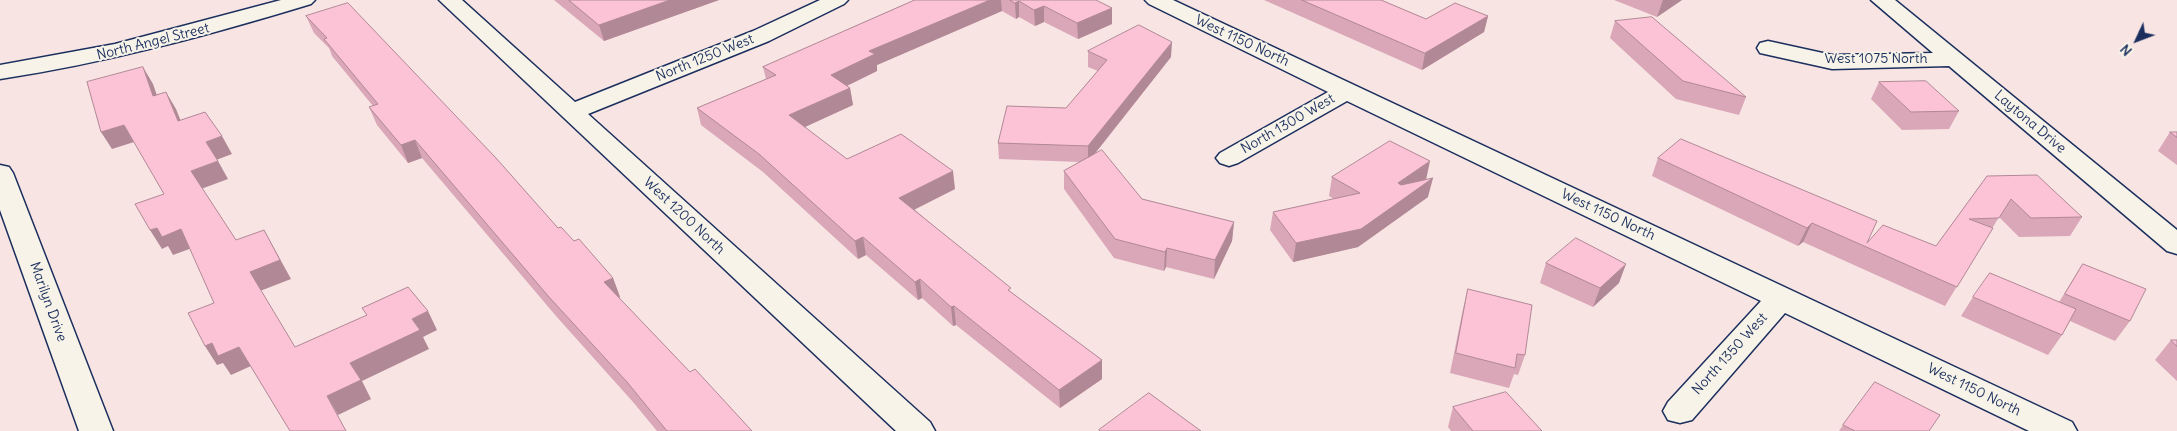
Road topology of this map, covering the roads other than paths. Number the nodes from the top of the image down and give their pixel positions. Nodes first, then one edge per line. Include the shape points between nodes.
1 (304, 0) edge
2 (450, 0) edge
3 (837, 0) edge
4 (1156, 0) edge
5 (1882, 0) edge
6 (1768, 48) dead end
7 (1956, 59) junction
8 (0, 72) edge
9 (1347, 91) junction
10 (571, 112) junction
11 (1229, 158) dead end
12 (0, 173) edge
13 (2177, 245) edge
14 (1781, 298) junction
15 (1680, 411) dead end
16 (96, 431) edge
17 (918, 431) edge
18 (2060, 431) edge

1 - 8 street, North Angel Street via 137,47 75,61
2 - 10 street, West 1200 North
3 - 10 street, North 1250 West via 761,36
4 - 9 street, West 1150 North
5 - 7 street, Laytona Drive
6 - 7 street, West 1075 North via 1832,62
7 - 13 street, Laytona Drive
9 - 11 street, North 1300 West
9 - 14 street, West 1150 North
10 - 17 street, West 1200 North
12 - 16 street, Marilyn Drive
14 - 15 street, North 1350 West
14 - 18 street, West 1150 North

